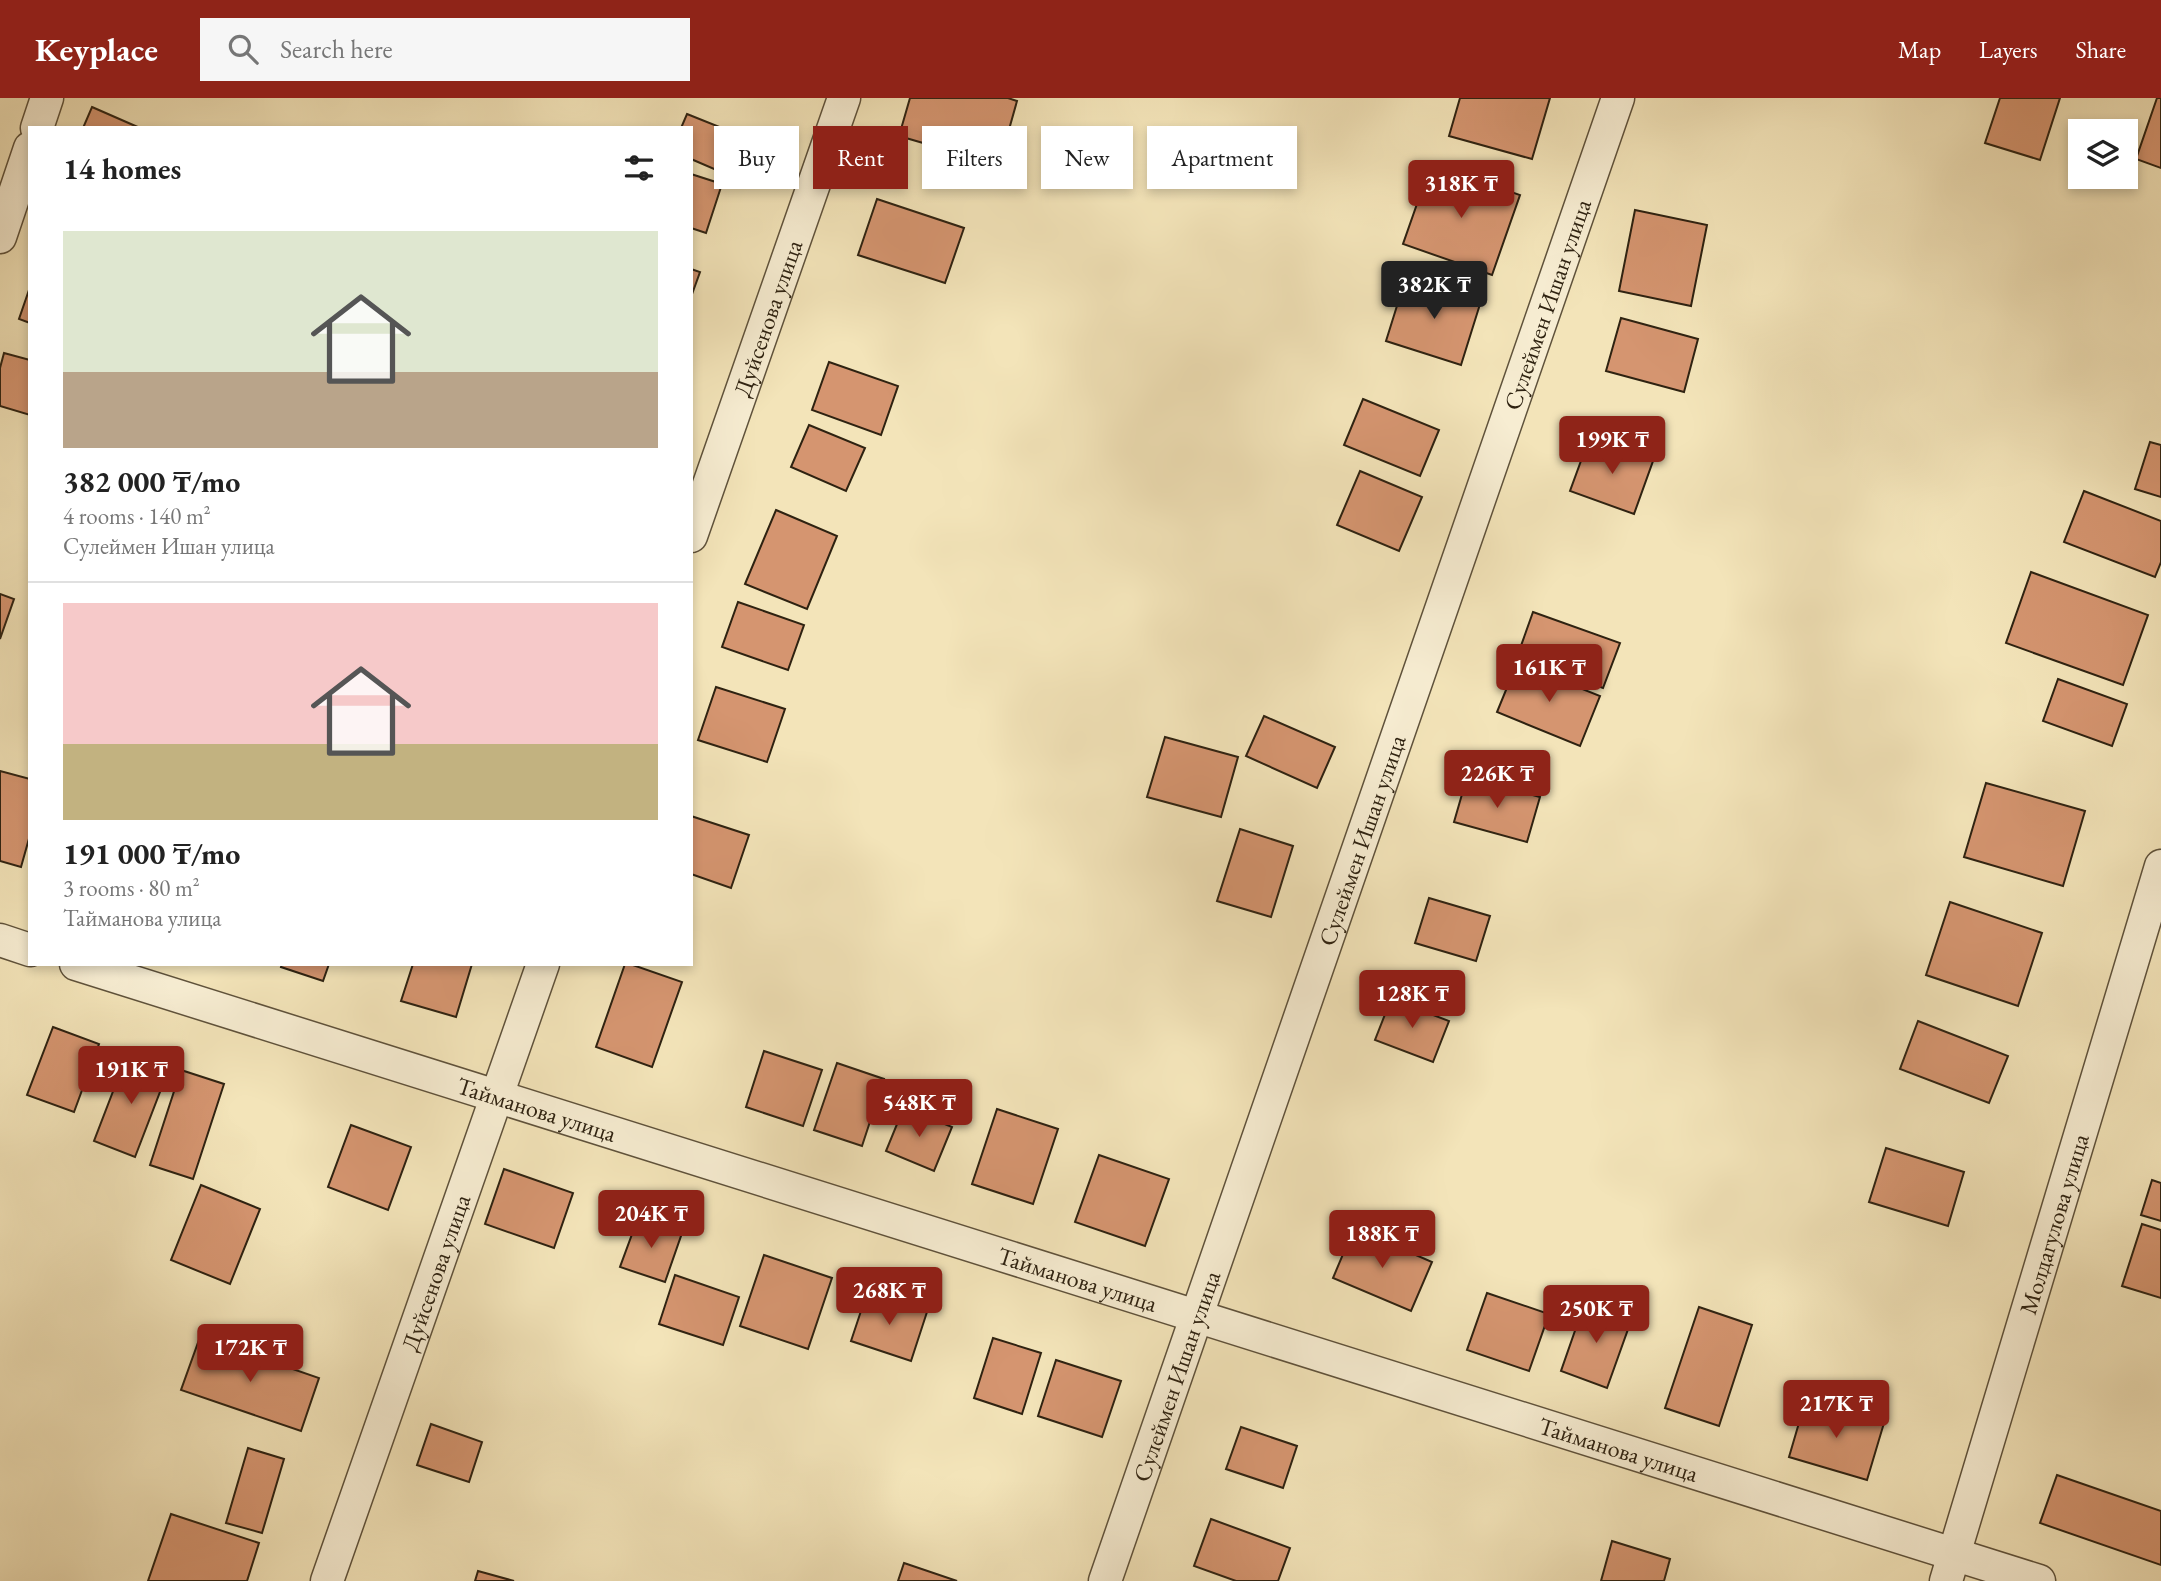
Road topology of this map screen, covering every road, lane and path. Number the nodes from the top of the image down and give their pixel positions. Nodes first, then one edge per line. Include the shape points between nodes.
1 (47, 98) edge
2 (844, 98) edge
3 (1618, 98) edge
4 (38, 126) edge
5 (28, 154) edge
6 (0, 237) edge
7 (693, 530) edge
8 (2161, 866) edge
9 (0, 940) edge
10 (28, 949) edge
11 (82, 966) edge
12 (542, 966) edge
13 (497, 1096) junction
14 (1197, 1317) junction
15 (1950, 1568) edge
16 (327, 1581) edge
17 (1105, 1581) edge
18 (2039, 1581) edge

1 - 4 street
2 - 7 street, Дуйсенова улица
3 - 14 street, Сулеймен Ишан улица
5 - 6 street
8 - 15 street, Молдагулова улица
9 - 10 street
11 - 13 street, Тайманова улица
12 - 13 street, Дуйсенова улица
13 - 14 street, Тайманова улица
13 - 16 street, Дуйсенова улица
14 - 15 street, Тайманова улица
14 - 17 street, Сулеймен Ишан улица
15 - 18 street, Тайманова улица

